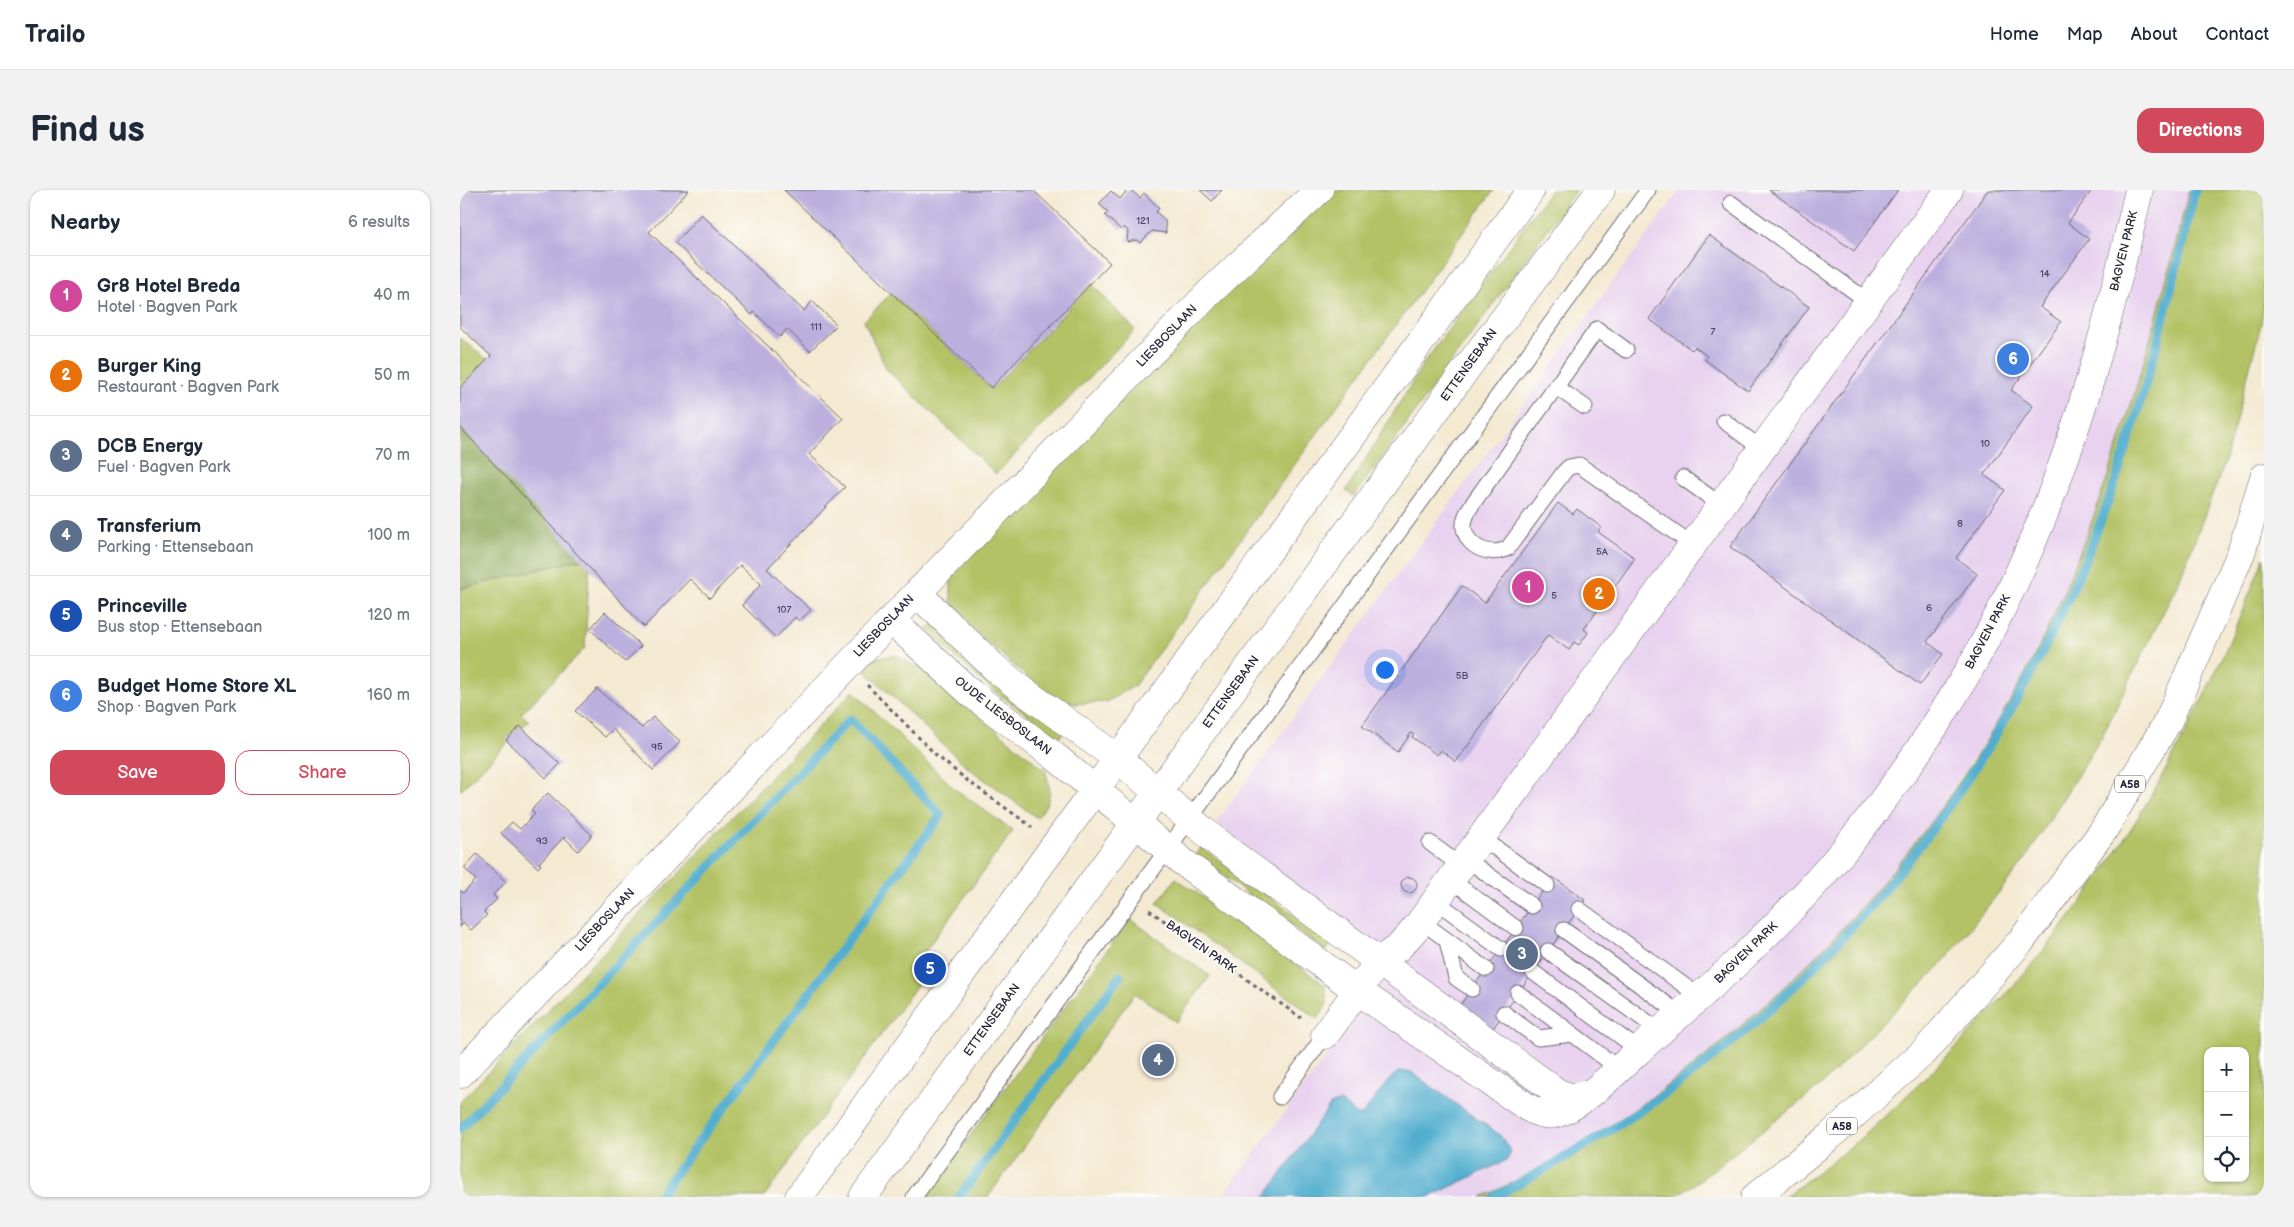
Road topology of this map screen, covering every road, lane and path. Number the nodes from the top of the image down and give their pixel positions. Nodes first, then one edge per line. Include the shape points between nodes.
1 (1319, 190) edge
2 (1531, 190) edge
3 (1601, 190) edge
4 (1648, 190) edge
5 (1949, 190) edge
6 (2139, 190) edge
7 (1731, 203) dead end
8 (1868, 302) junction
9 (1626, 350) dead end
10 (1552, 392) junction
11 (1585, 407) dead end
12 (1724, 421) dead end
13 (1762, 449) junction
14 (2264, 477) edge
15 (1683, 478) dead end
16 (1721, 505) junction
17 (1693, 545) junction
18 (917, 592) junction
19 (891, 620) junction
20 (847, 665) junction
21 (1117, 758) junction
22 (1095, 789) junction
23 (1158, 793) junction
24 (1189, 819) junction
25 (1136, 824) junction
26 (1430, 843) dead end
27 (1056, 844) junction
28 (1167, 849) junction
29 (1453, 878) junction
30 (1547, 885) dead end
31 (1132, 898) junction
32 (1532, 906) dead end
33 (1579, 909) dead end
34 (1516, 928) dead end
35 (1564, 930) dead end
36 (1447, 941) junction
37 (1501, 949) dead end
38 (1548, 951) dead end
39 (1379, 961) junction
40 (1486, 970) dead end
41 (1533, 972) dead end
42 (1472, 989) dead end
43 (1358, 991) junction
44 (1518, 993) dead end
45 (1504, 1013) dead end
46 (1680, 1014) junction
47 (1573, 1034) junction
48 (1325, 1035) junction
49 (1639, 1050) junction
50 (1618, 1068) junction
51 (460, 1074) edge
52 (1589, 1093) junction
53 (1280, 1097) dead end
54 (799, 1197) edge
55 (863, 1197) edge
56 (914, 1197) edge
57 (1755, 1197) edge

1 - 18 main road, LIESBOSLAAN via 1212,290
2 - 21 main road
3 - 23 main road, ETTENSEBAAN via 1475,357
4 - 24 lane
5 - 8 main road
6 - 46 main road, BAGVEN PARK via 2103,332 2070,443 2029,549 1986,640 1927,735 1844,849 1766,935
7 - 8 lane
8 - 13 main road
9 - 10 lane via 1597,329
10 - 11 lane
10 - 17 lane via 1468,511 1464,527 1475,546 1492,552 1508,548 1564,472 1574,465 1585,468
12 - 13 lane
13 - 16 main road
14 - 57 main road, A58 via 2241,553 2168,721 2103,830 2021,941 1925,1051 1829,1137
15 - 16 lane
16 - 17 main road
17 - 29 main road
18 - 19 main road, LIESBOSLAAN
18 - 21 main road via 1002,674
19 - 20 main road, LIESBOSLAAN
19 - 22 main road, OUDE LIESBOSLAAN via 972,694
20 - 27 path via 937,756
20 - 51 main road, LIESBOSLAAN
21 - 22 main road
21 - 23 main road
22 - 25 main road, OUDE LIESBOSLAAN
22 - 27 main road
23 - 24 main road
23 - 25 main road, ETTENSEBAAN
24 - 28 lane
24 - 39 main road
25 - 28 main road, BAGVEN PARK
25 - 55 main road, ETTENSEBAAN
26 - 29 lane
27 - 54 main road
28 - 31 lane
28 - 43 main road, BAGVEN PARK
29 - 30 lane
29 - 32 lane
29 - 34 lane
29 - 36 lane
29 - 37 lane
29 - 39 main road via 1399,947
31 - 48 path, BAGVEN PARK
31 - 56 lane
33 - 46 lane
35 - 46 lane
36 - 40 lane
36 - 42 lane via 1456,978
38 - 46 lane
39 - 43 main road
39 - 52 main road via 1558,1092 1573,1098
41 - 49 lane
43 - 48 main road
43 - 52 main road, BAGVEN PARK via 1536,1112 1552,1115 1565,1111
44 - 47 lane
45 - 47 lane via 1538,1038
46 - 49 main road, BAGVEN PARK
47 - 50 lane
48 - 53 lane
49 - 50 main road, BAGVEN PARK
50 - 52 main road, BAGVEN PARK

